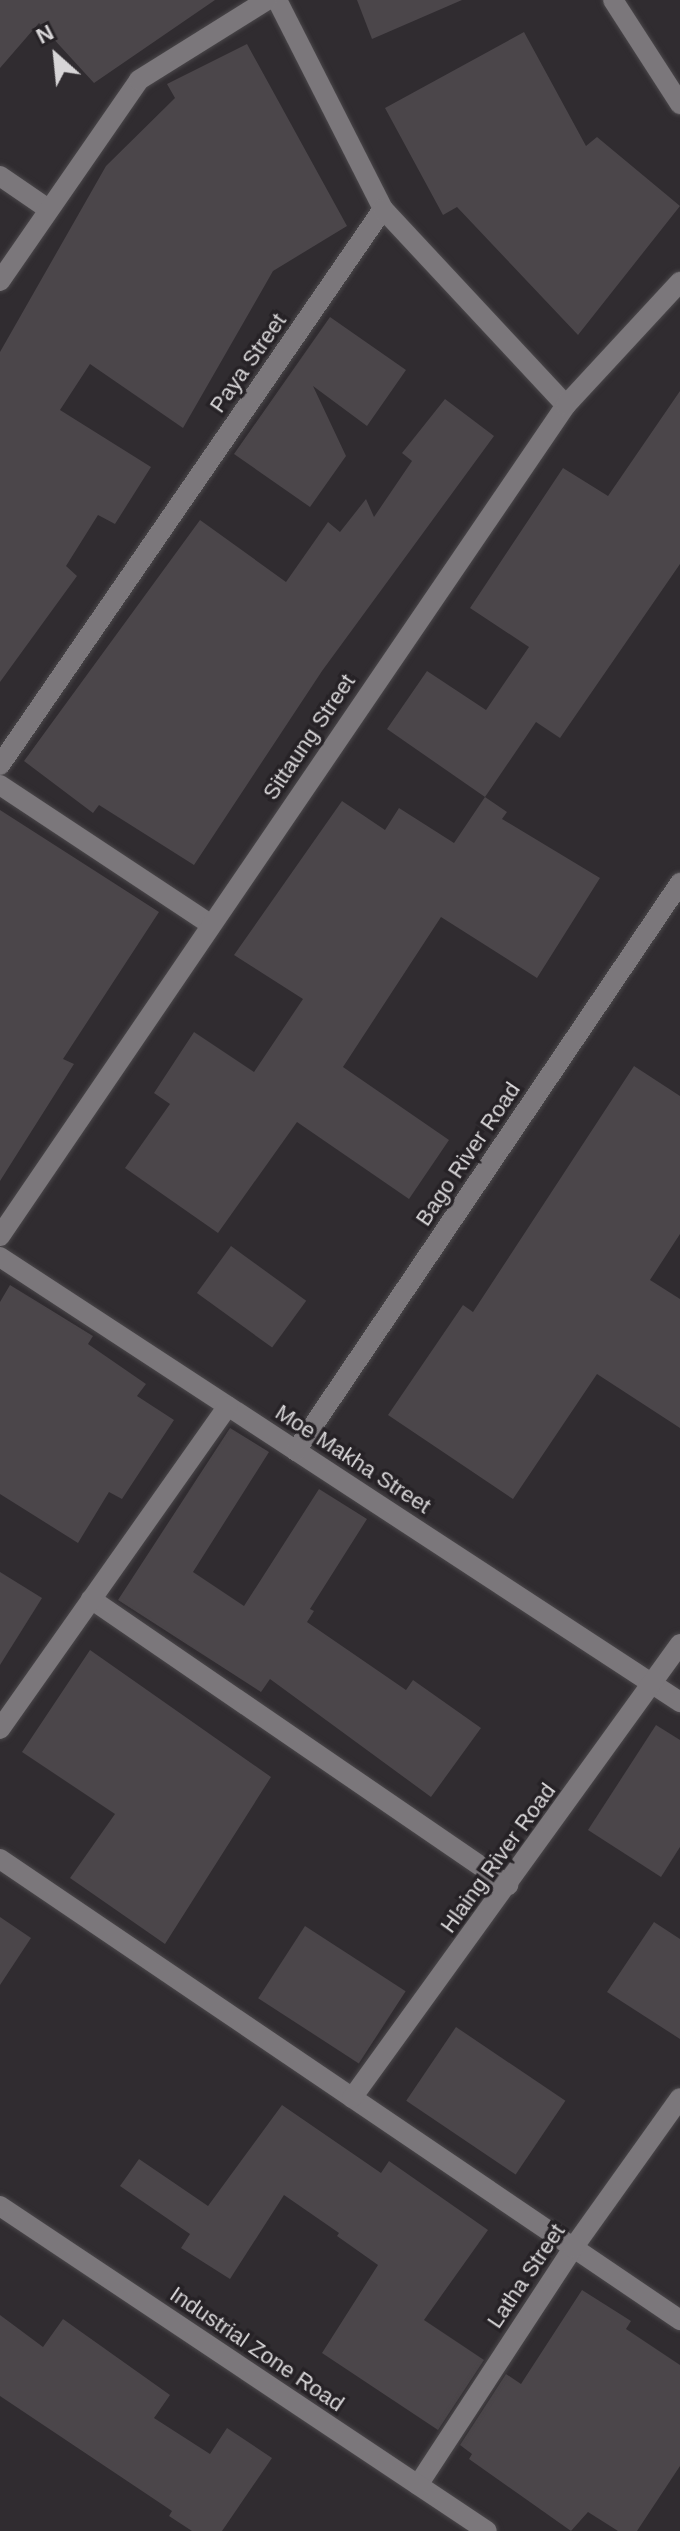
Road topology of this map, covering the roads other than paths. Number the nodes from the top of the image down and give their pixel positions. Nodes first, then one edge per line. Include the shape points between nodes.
1 (267, 0) edge
2 (277, 0) edge
3 (613, 0) edge
4 (680, 104) edge
5 (0, 176) edge
6 (48, 209) junction
7 (383, 209) junction
8 (0, 281) edge
9 (680, 282) edge
10 (566, 405) junction
11 (0, 765) edge
12 (0, 785) edge
13 (680, 883) edge
14 (210, 924) junction
15 (0, 1236) edge
16 (0, 1257) edge
17 (228, 1406) junction
18 (296, 1451) junction
19 (91, 1599) junction
20 (680, 1644) edge
21 (654, 1685) junction
22 (680, 1702) edge
23 (0, 1729) edge
24 (0, 1859) edge
25 (508, 1885) junction
26 (352, 2098) junction
27 (680, 2098) edge
28 (0, 2206) edge
29 (573, 2248) junction
30 (680, 2320) edge
31 (418, 2485) junction
32 (487, 2531) edge

1 - 6 street via 139,80
2 - 7 street
3 - 4 street
5 - 6 street
6 - 8 street
7 - 10 street
7 - 11 street, Paya Street
9 - 10 street, Sittaung Street
10 - 14 street, Sittaung Street
12 - 14 street
13 - 18 street, Bago River Road
14 - 15 street, Sittaung Street
16 - 17 street, Moe Makha Street
17 - 18 street, Moe Makha Street
17 - 19 street
18 - 21 street, Moe Makha Street
19 - 23 street
19 - 25 street
20 - 21 street, Hlaing River Road
21 - 22 street, Moe Makha Street
21 - 25 street, Hlaing River Road
24 - 26 street
25 - 26 street, Hlaing River Road
26 - 29 street
27 - 29 street, Latha Street
28 - 31 street, Industrial Zone Road
29 - 30 street
29 - 31 street, Latha Street
31 - 32 street, Industrial Zone Road

